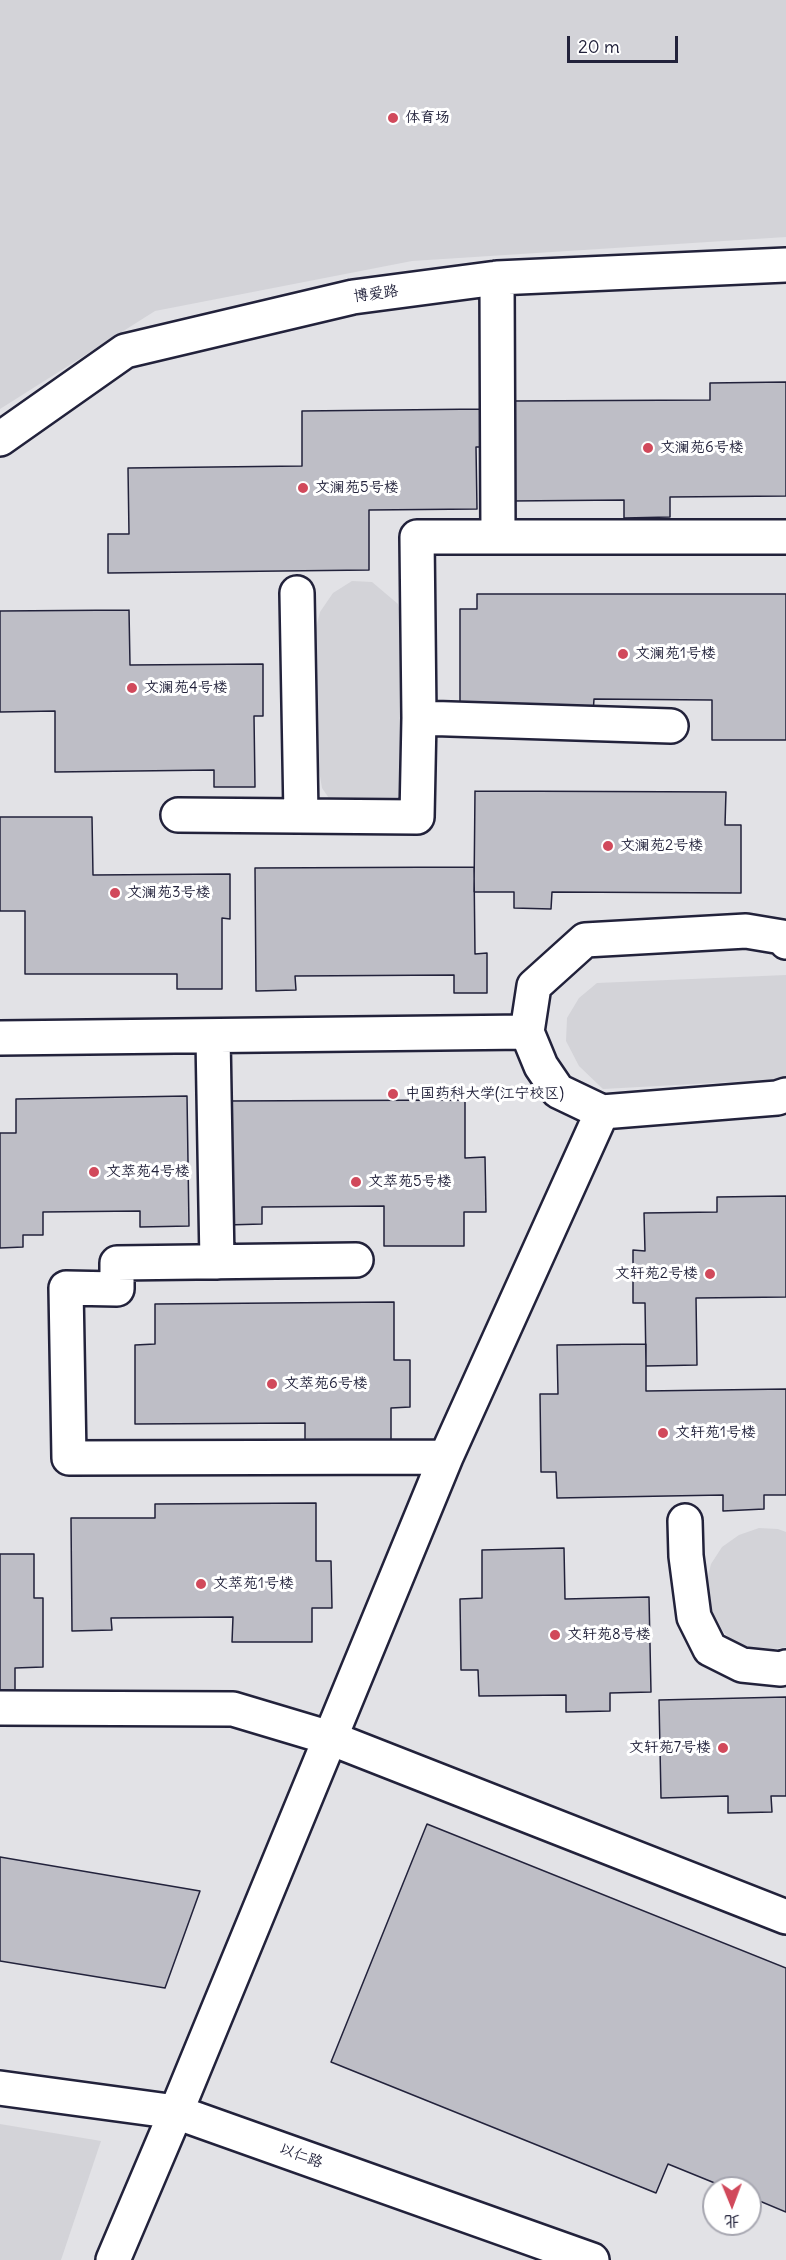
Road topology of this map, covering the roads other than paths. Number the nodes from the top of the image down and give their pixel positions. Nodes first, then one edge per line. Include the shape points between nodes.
1 (786, 264) edge
2 (497, 278) junction
3 (0, 439) edge
4 (498, 536) junction
5 (786, 537) edge
6 (297, 592) dead end
7 (420, 718) junction
8 (671, 726) dead end
9 (178, 815) dead end
10 (300, 815) junction
11 (785, 935) edge
12 (527, 1032) junction
13 (213, 1037) junction
14 (0, 1038) edge
15 (786, 1095) edge
16 (602, 1113) junction
17 (356, 1260) dead end
18 (217, 1262) junction
19 (446, 1457) junction
20 (685, 1521) dead end
21 (786, 1666) edge
22 (0, 1708) edge
23 (330, 1738) junction
24 (786, 1917) edge
25 (0, 2088) edge
26 (176, 2112) junction
27 (113, 2260) edge
28 (592, 2260) edge

1 - 2 street, 博爱路
2 - 3 street, 博爱路 via 353,297 125,351
2 - 4 street
4 - 5 street
4 - 7 street via 417,537
6 - 10 street
7 - 8 street
7 - 10 street via 417,817
9 - 10 street
11 - 12 street via 746,931 585,940 534,986
12 - 13 street
12 - 16 street via 541,1066 558,1091
13 - 14 street
13 - 18 street
15 - 16 street
16 - 19 street
17 - 18 street
18 - 19 street via 117,1263 117,1289 66,1288 69,1458
19 - 23 street
20 - 21 street via 694,1617 710,1649 741,1665 781,1669
22 - 23 street via 232,1709
23 - 24 street
23 - 26 street
25 - 26 street, 以仁路
26 - 27 street
26 - 28 street, 以仁路

